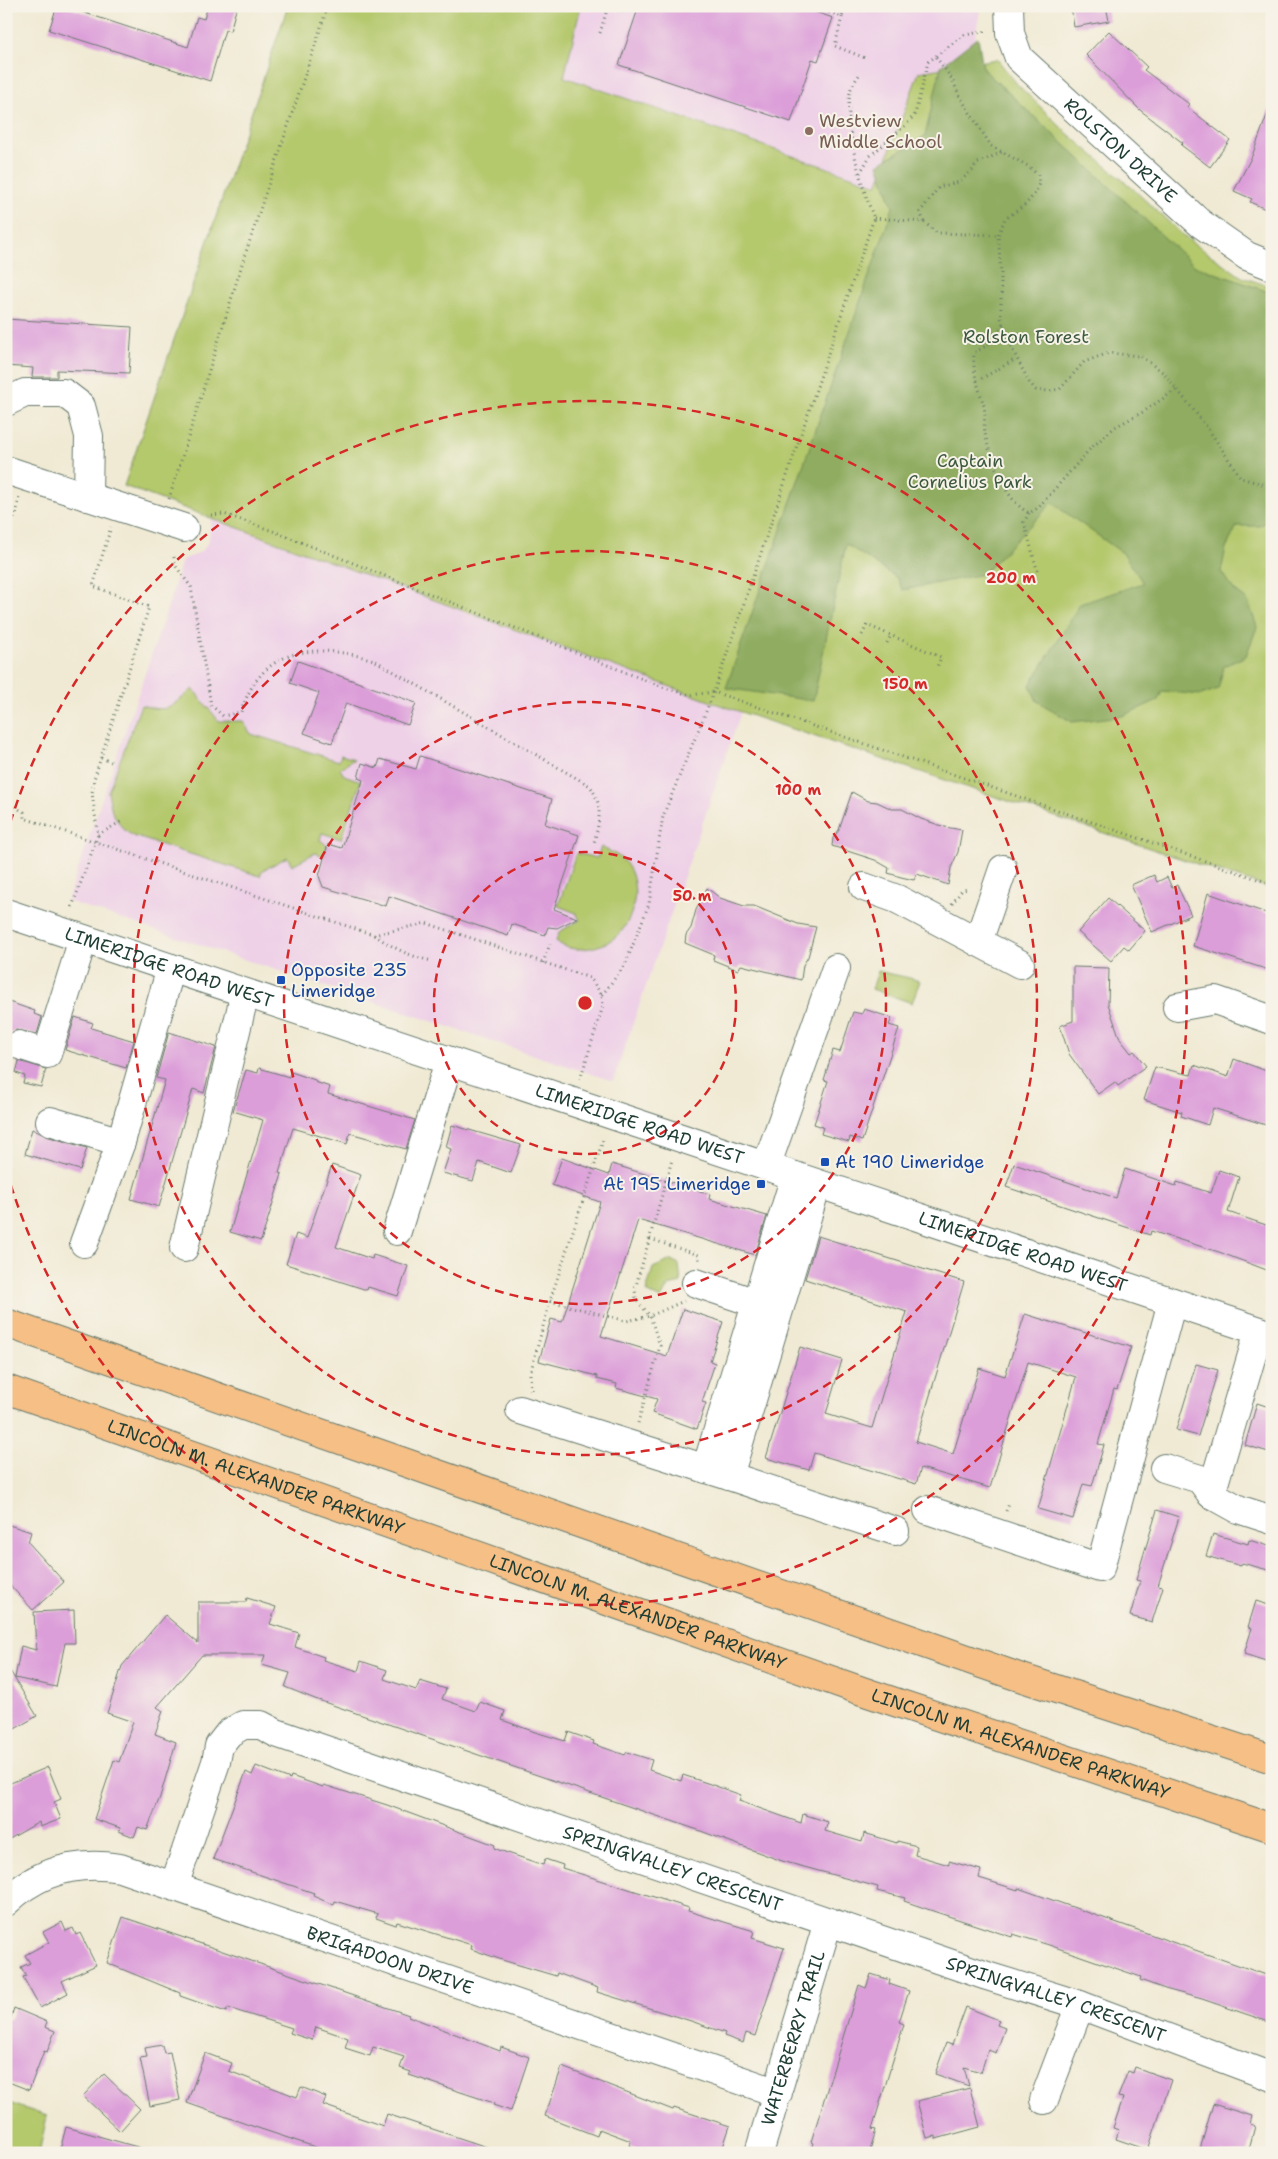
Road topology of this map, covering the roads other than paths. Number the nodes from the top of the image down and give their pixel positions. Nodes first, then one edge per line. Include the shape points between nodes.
1 (1009, 16) edge
2 (1272, 266) edge
3 (6, 402) edge
4 (12, 482) edge
5 (88, 497) junction
6 (184, 528) dead end
7 (1002, 869) dead end
8 (864, 887) dead end
9 (6, 913) edge
10 (83, 939) junction
11 (978, 942) junction
12 (1020, 964) dead end
13 (171, 968) junction
14 (836, 968) dead end
15 (245, 993) junction
16 (1177, 1006) dead end
17 (1272, 1020) edge
18 (19, 1045) dead end
19 (448, 1061) junction
20 (50, 1121) dead end
21 (121, 1142) junction
22 (766, 1167) junction
23 (806, 1180) junction
24 (397, 1231) dead end
25 (84, 1243) dead end
26 (184, 1248) dead end
27 (696, 1283) road end
28 (1172, 1302) junction
29 (756, 1303) junction
30 (6, 1323) edge
31 (1266, 1333) edge
32 (6, 1389) edge
33 (520, 1410) road end
34 (1164, 1468) dead end
35 (718, 1473) junction
36 (1211, 1494) junction
37 (928, 1510) dead end
38 (1272, 1520) edge
39 (895, 1531) dead end
40 (1272, 1760) edge
41 (1272, 1828) edge
42 (174, 1886) junction
43 (6, 1902) edge
44 (828, 1922) junction
45 (1080, 2004) junction
46 (1272, 2077) edge
47 (778, 2092) junction
48 (1044, 2100) dead end
49 (760, 2153) edge

1 - 2 street, ROLSTON DRIVE via 1010,33 1019,58 1200,223 1247,256
3 - 5 street via 25,394 64,394 81,406 88,436
4 - 5 street
5 - 6 street
7 - 11 street
8 - 11 street via 897,900
9 - 10 street, LIMERIDGE ROAD WEST
10 - 13 street, LIMERIDGE ROAD WEST
10 - 18 street via 47,1054
11 - 12 street
13 - 15 street, LIMERIDGE ROAD WEST
13 - 21 street
14 - 22 street
15 - 19 street, LIMERIDGE ROAD WEST
15 - 26 street
16 - 17 street via 1215,1000
19 - 22 street, LIMERIDGE ROAD WEST
19 - 24 street
20 - 21 street
21 - 25 street
22 - 23 street, LIMERIDGE ROAD WEST
23 - 28 street, LIMERIDGE ROAD WEST
23 - 29 street
23 - 35 street
27 - 29 street
28 - 31 street, LIMERIDGE ROAD WEST
28 - 37 street via 1100,1568
29 - 35 street
30 - 40 highway via 1016,1676
31 - 36 street
32 - 41 highway, LINCOLN M. ALEXANDER PARKWAY via 862,1691
33 - 35 street
34 - 36 street via 1200,1480
35 - 39 street
36 - 38 street via 1238,1509
42 - 43 street, BRIGADOON DRIVE via 120,1868 82,1865 39,1878
42 - 44 street, SPRINGVALLEY CRESCENT via 219,1746 229,1733 243,1725 261,1725 276,1733
42 - 47 street, BRIGADOON DRIVE
44 - 45 street, SPRINGVALLEY CRESCENT
44 - 47 street, WATERBERRY TRAIL
45 - 46 street, SPRINGVALLEY CRESCENT
45 - 48 street
47 - 49 street, WATERBERRY TRAIL

